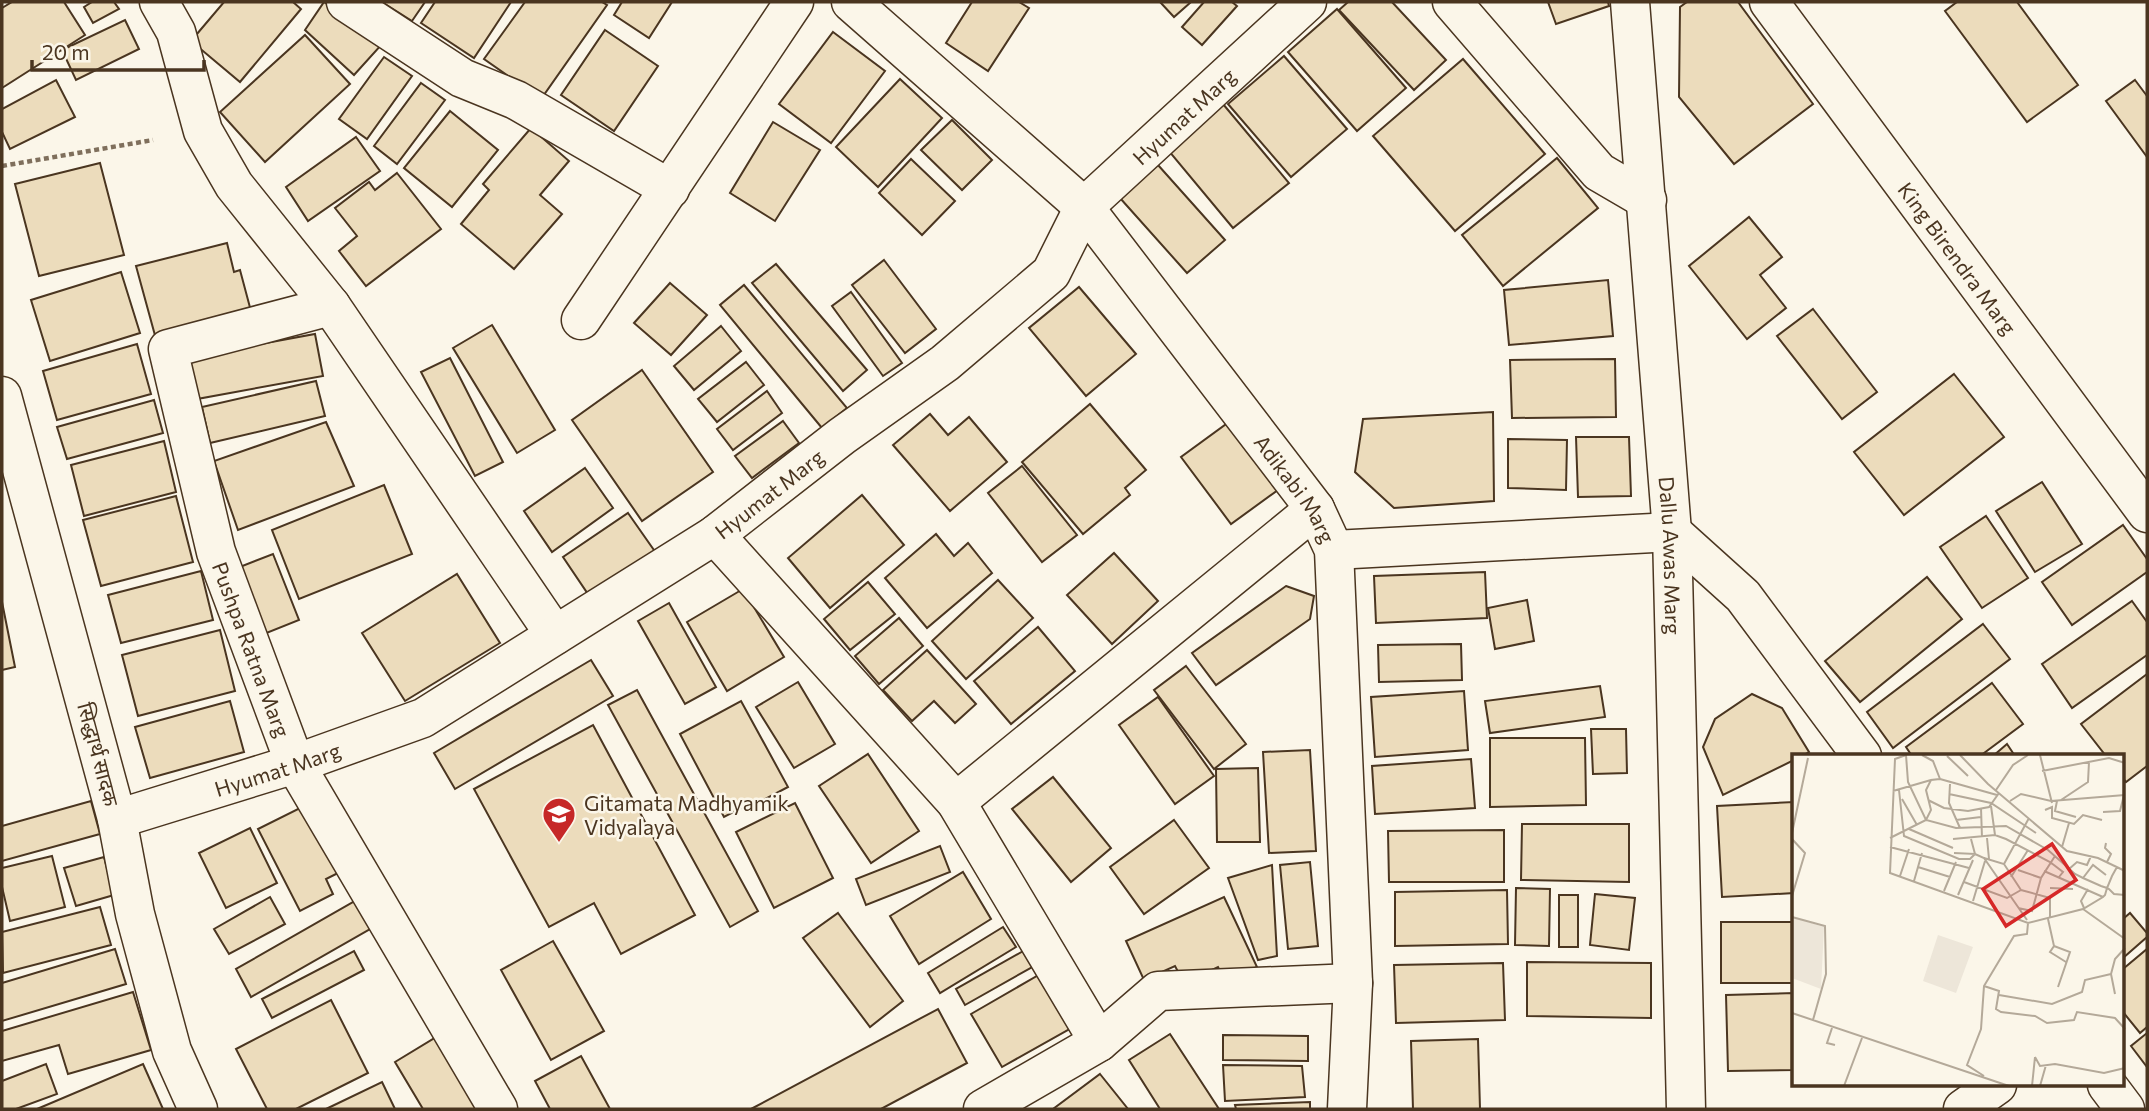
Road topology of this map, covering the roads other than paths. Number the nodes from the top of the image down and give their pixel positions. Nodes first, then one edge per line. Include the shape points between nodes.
1 (159, 2) edge
2 (346, 2) edge
3 (794, 2) edge
4 (851, 2) edge
5 (1307, 2) edge
6 (1452, 2) edge
7 (1630, 2) edge
8 (1769, 2) edge
9 (670, 189) junction
10 (1647, 200) junction
11 (1084, 207) junction
12 (331, 306) junction
13 (582, 320) dead end
14 (2, 396) edge
15 (1315, 509) junction
16 (2147, 513) edge
17 (1672, 532) junction
18 (715, 535) junction
19 (1334, 550) junction
20 (555, 635) junction
21 (1861, 754) edge
22 (295, 764) junction
23 (956, 802) junction
24 (117, 819) junction
25 (1353, 983) junction
26 (1100, 1042) junction
27 (1996, 1086) edge
28 (2108, 1086) edge
29 (198, 1109) edge
30 (498, 1109) edge
31 (983, 1109) edge
32 (1347, 1109) edge
33 (1686, 1109) edge
34 (1962, 1109) edge
35 (2125, 1109) edge

1 - 12 street via 176,33 202,131 234,185
2 - 9 street via 462,78 516,100
3 - 9 street
4 - 11 street, Adikabi Marg
5 - 11 street, Hyumat Marg
6 - 10 street via 1599,172
7 - 10 street, Dallu Awas Marg
8 - 16 street, King Birendra Marg
9 - 13 street
10 - 17 street, Dallu Awas Marg
11 - 15 street, Adikabi Marg
11 - 18 street, Hyumat Marg via 1051,273 945,363
12 - 20 street
12 - 22 street, Pushpa Ratna Marg via 168,349 216,552
14 - 24 street, सिद्धार्थ सादक
15 - 19 street, Adikabi Marg
15 - 23 street
17 - 19 street, Adikabi Marg
17 - 21 street via 1743,596
17 - 33 street, Dallu Awas Marg
18 - 20 street, Hyumat Marg
18 - 23 street
19 - 25 street
20 - 22 street, Hyumat Marg via 423,718
22 - 24 street, Hyumat Marg
22 - 30 street, Pushpa Ratna Marg
23 - 26 street
24 - 29 street, सिद्धार्थ सादक via 135,915 172,1051
25 - 26 street via 1158,991
25 - 32 street
26 - 31 street
27 - 34 street
28 - 35 street

